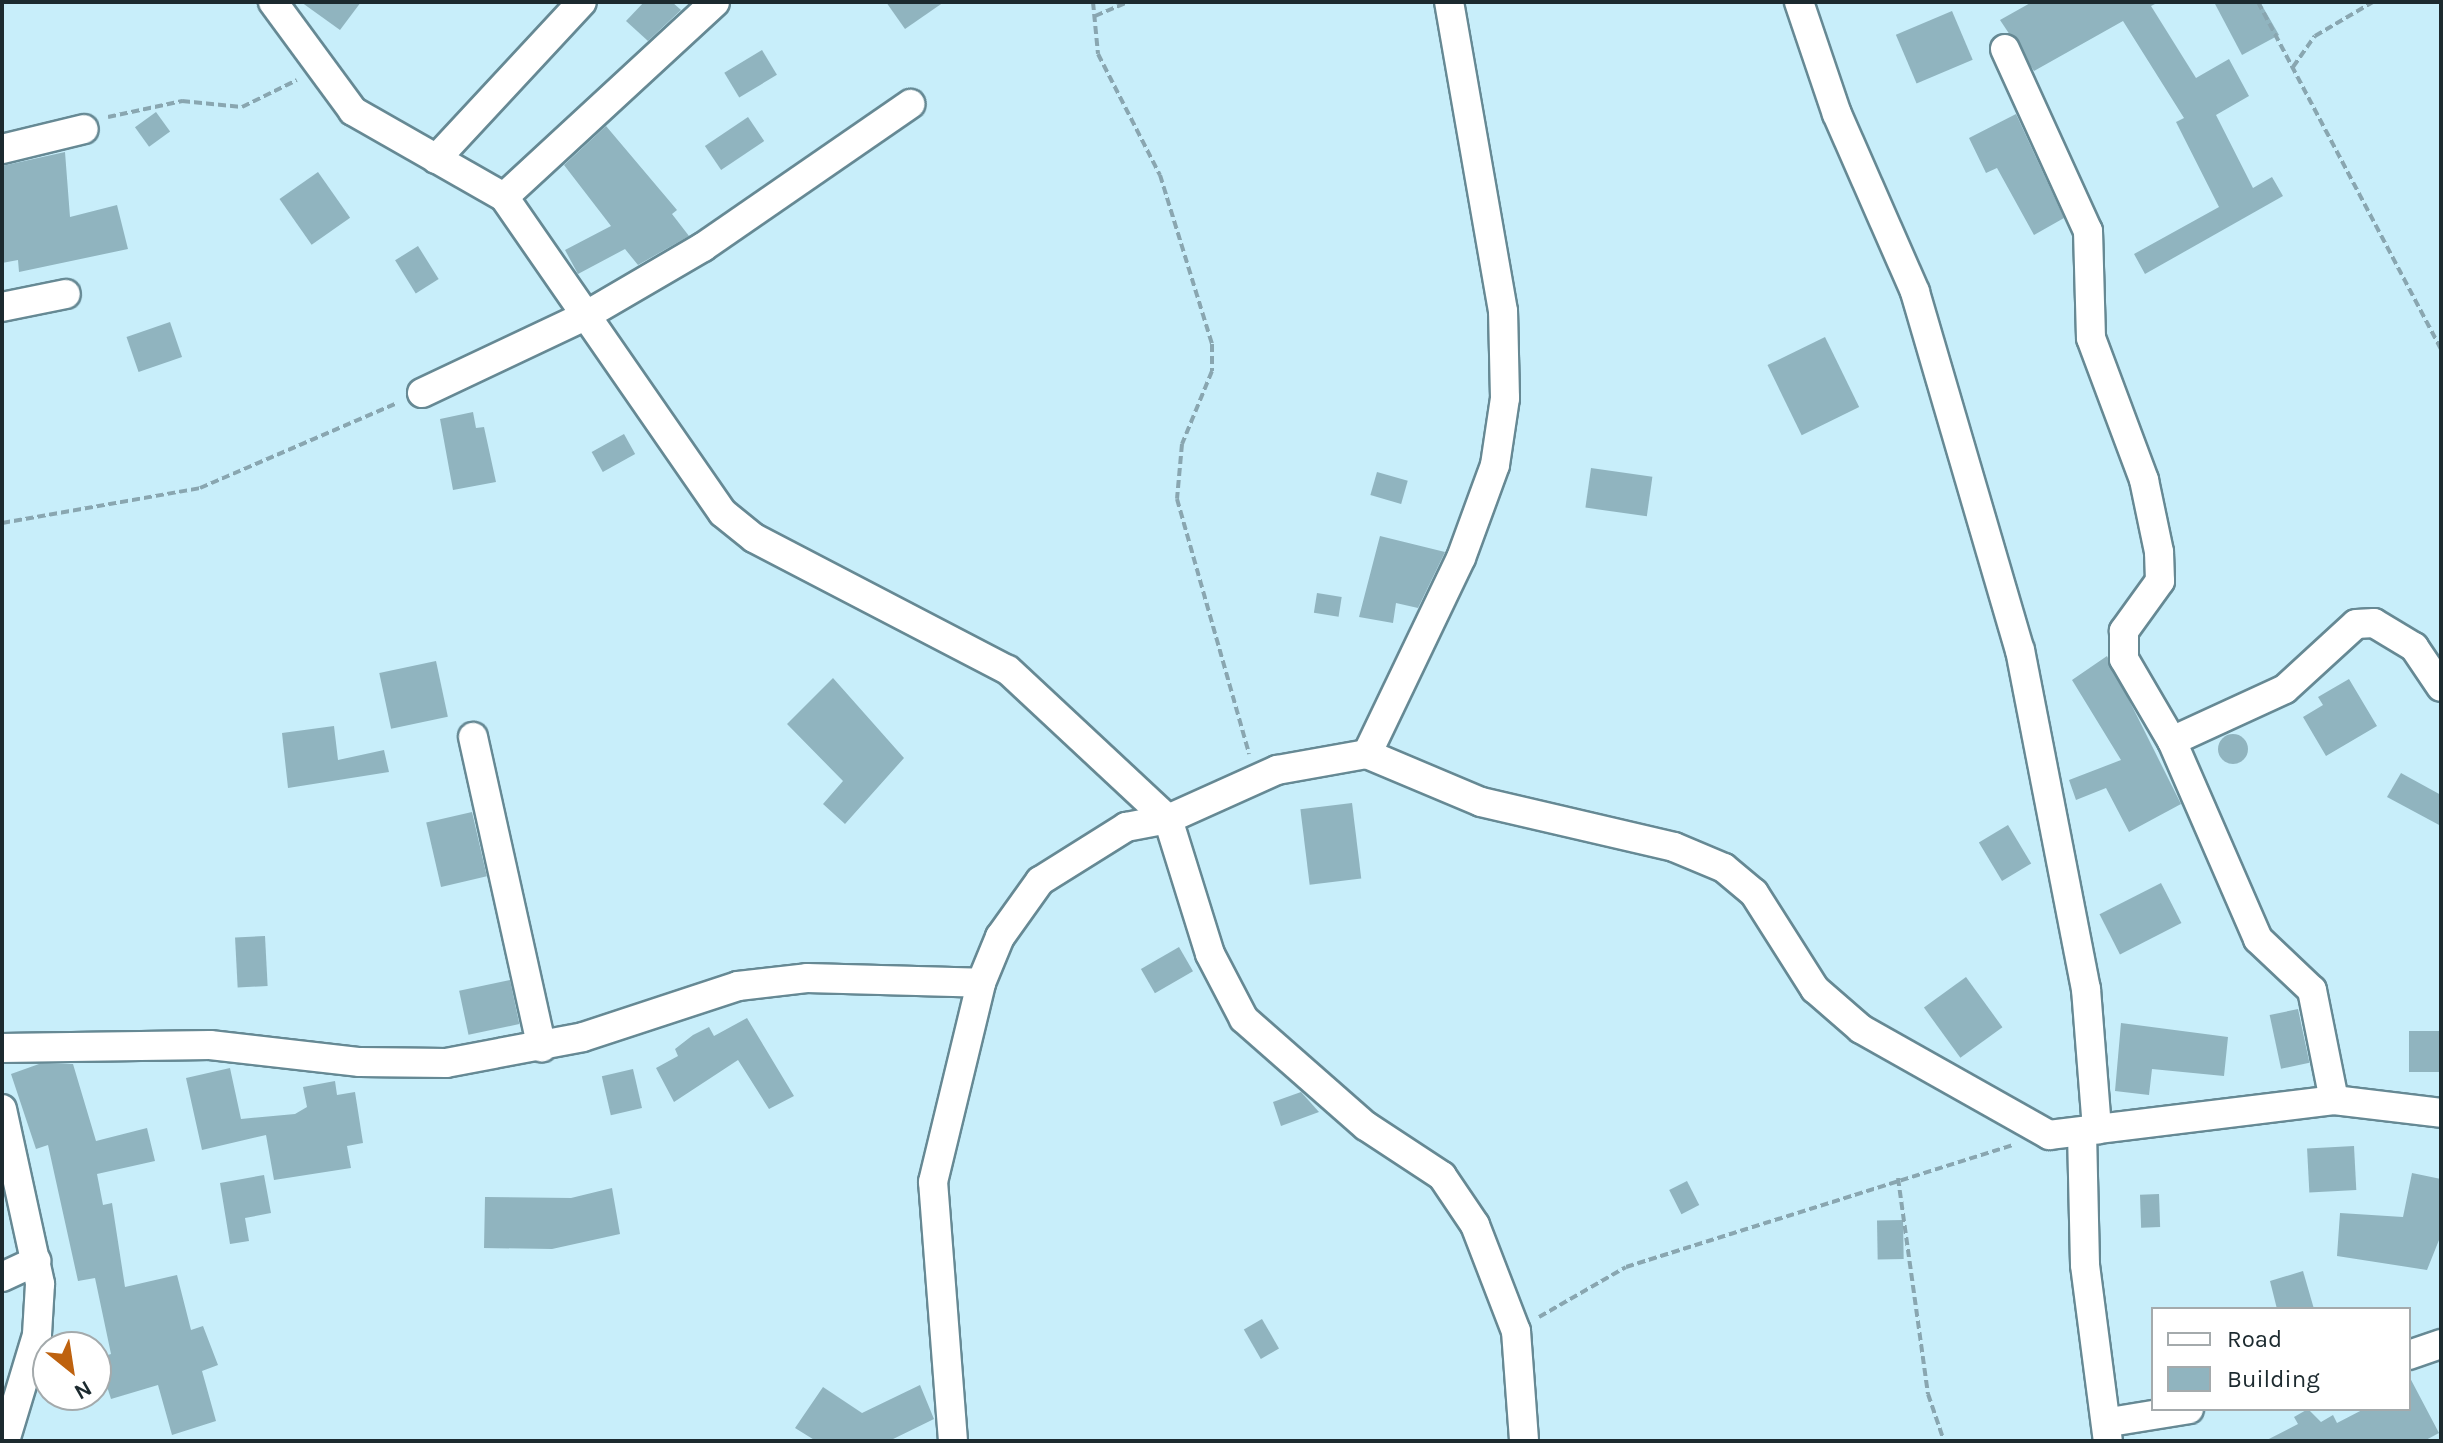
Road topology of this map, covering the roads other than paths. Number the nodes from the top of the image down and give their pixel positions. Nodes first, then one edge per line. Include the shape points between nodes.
1 (273, 2) edge
2 (715, 2) edge
3 (1449, 2) edge
4 (1799, 2) edge
5 (580, 3) edge
6 (2005, 49) dead end
7 (910, 104) dead end
8 (84, 129) road end
9 (2, 149) edge
10 (436, 159) junction
11 (504, 197) junction
12 (66, 294) dead end
13 (2, 307) edge
14 (585, 316) junction
15 (422, 393) road end
16 (2441, 687) edge
17 (473, 737) dead end
18 (2172, 741) junction
19 (1367, 754) junction
20 (1168, 819) junction
21 (981, 983) junction
22 (542, 1047) junction
23 (2, 1048) edge
24 (2334, 1100) junction
25 (2, 1109) edge
26 (2441, 1113) edge
27 (2089, 1131) junction
28 (36, 1261) junction
29 (2, 1277) edge
30 (2441, 1344) edge
31 (2411, 1354) edge
32 (2182, 1411) edge
33 (2109, 1431) edge
34 (5, 1441) edge
35 (953, 1441) edge
36 (1524, 1441) edge

1 - 10 street via 353,111
2 - 11 street
3 - 19 street via 1503,311 1505,398 1495,465 1461,558
4 - 27 street via 1837,114 1915,292 2020,650 2086,989
5 - 10 street
6 - 18 street via 2088,231 2091,338 2144,480 2159,552 2160,581 2121,645
7 - 14 street via 703,247
8 - 9 street
10 - 11 street
11 - 14 street
12 - 13 street
14 - 15 street
14 - 20 street via 723,513 754,538 1008,670
16 - 18 street via 2414,647 2374,623 2356,624 2285,689
17 - 22 street
18 - 24 street via 2258,939 2312,990
19 - 20 street via 1255,776
19 - 27 street via 1481,802 1674,847 1724,868 1754,893 1815,989 1861,1029 2049,1135
20 - 21 street via 1126,827 1040,881 1016,906
20 - 36 street via 1210,954 1244,1019 1366,1126 1442,1176 1475,1225 1516,1331
21 - 22 street via 807,978 738,986
21 - 35 street via 933,1182
22 - 23 street via 446,1063 360,1062 210,1045
24 - 26 street
24 - 27 street via 2160,1116
25 - 28 street
27 - 33 street via 2085,1265
28 - 29 street
28 - 34 street via 37,1335
30 - 31 street
32 - 33 street

